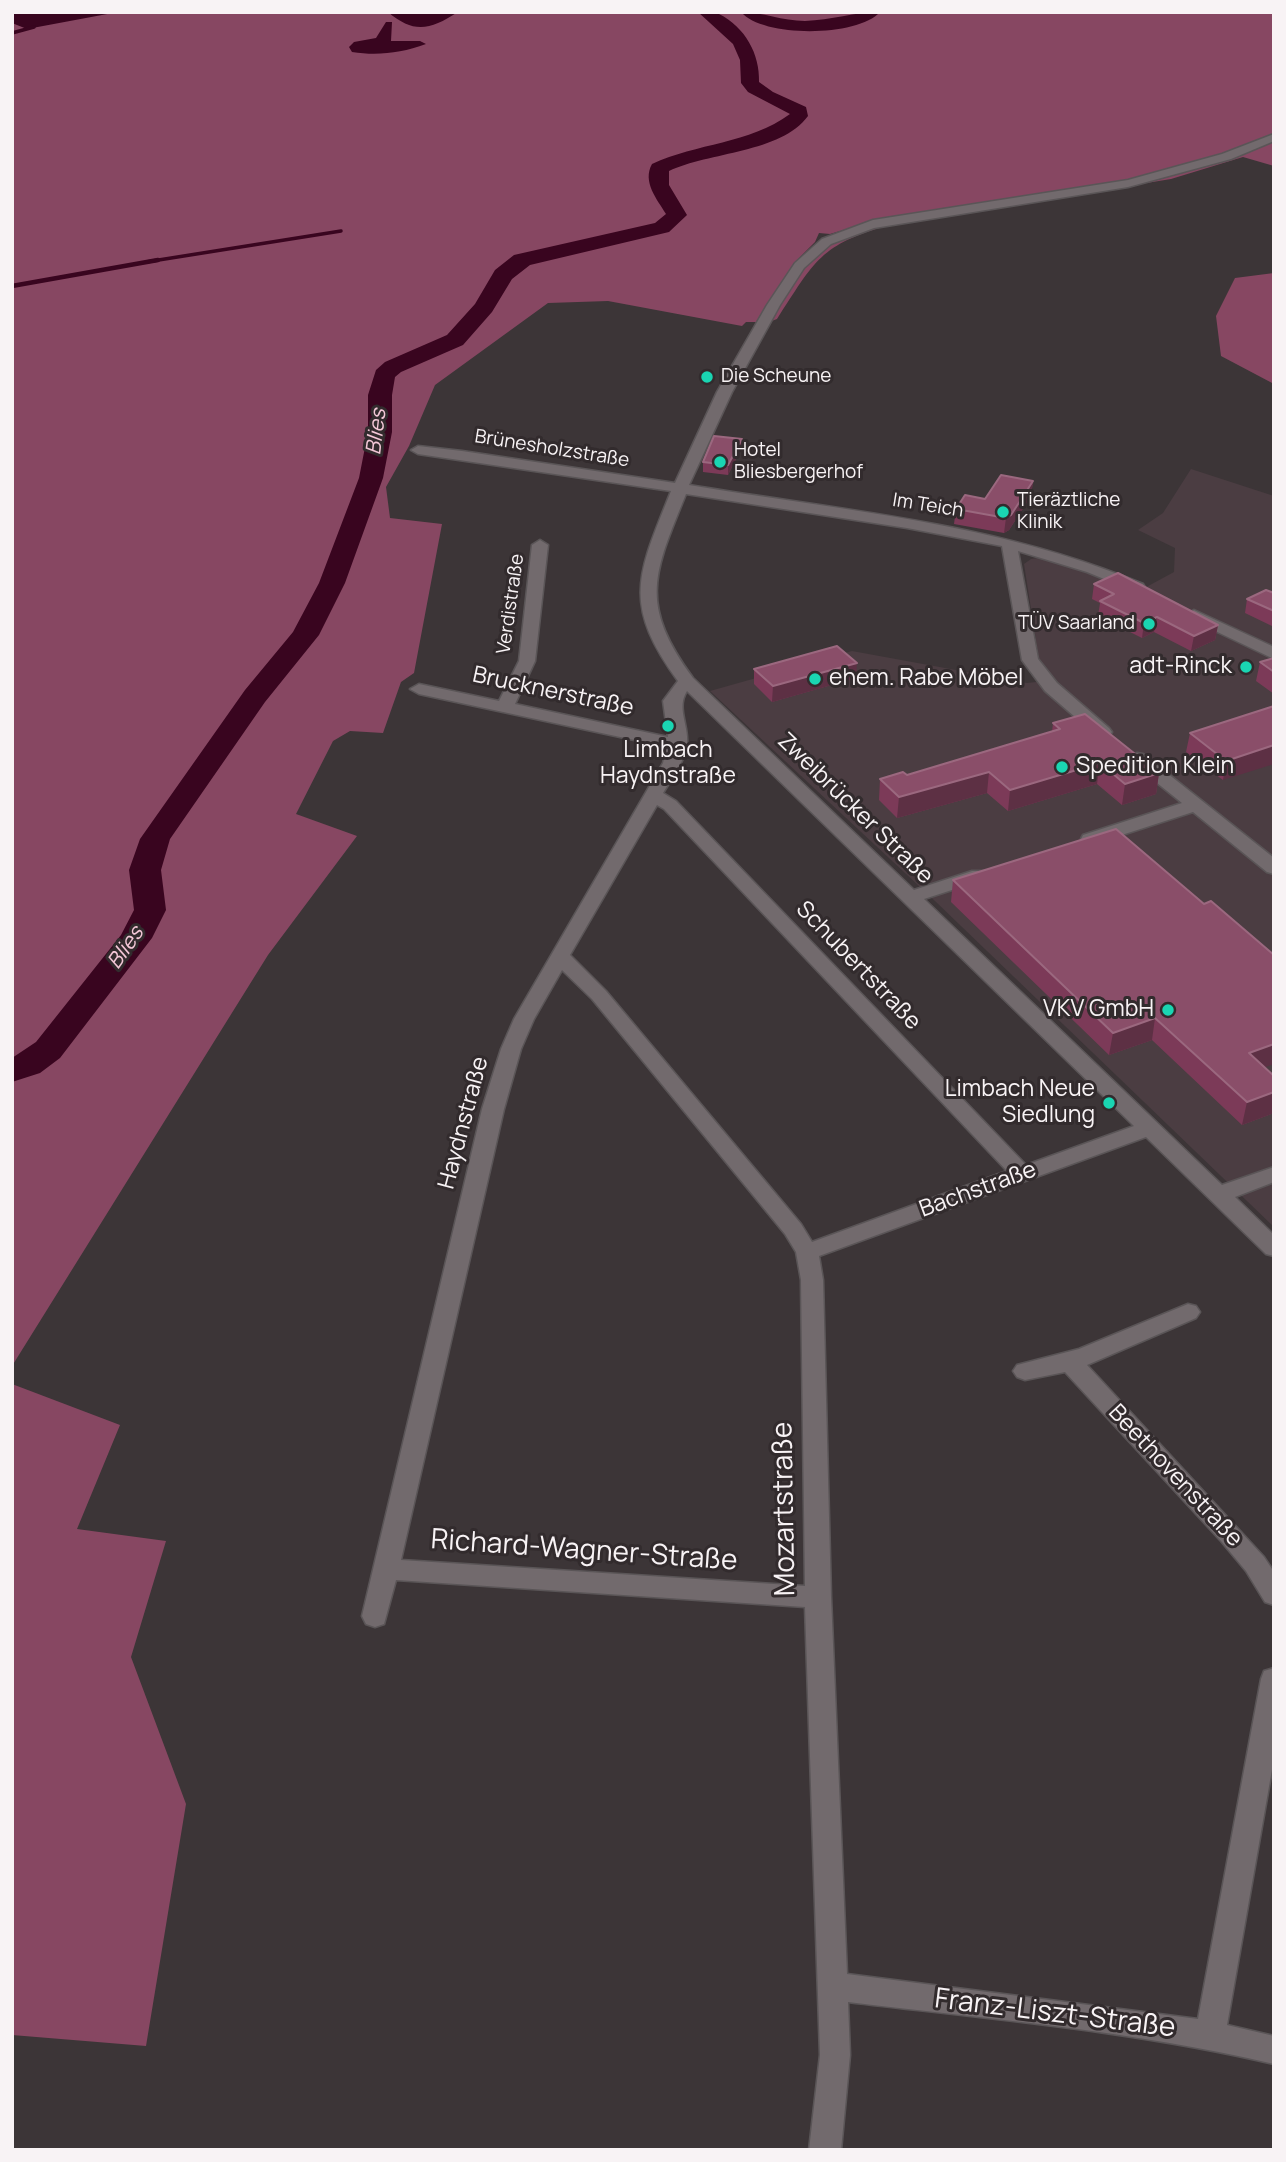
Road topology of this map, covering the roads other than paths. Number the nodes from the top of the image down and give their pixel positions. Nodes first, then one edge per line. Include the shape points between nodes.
1 (1274, 137) edge
2 (418, 450) dead end
3 (680, 488) junction
4 (1010, 543) junction
5 (540, 545) dead end
6 (1156, 596) edge
7 (1179, 607) edge
8 (1274, 654) edge
9 (687, 682) junction
10 (419, 689) dead end
11 (505, 707) junction
12 (678, 744) junction
13 (655, 796) junction
14 (1195, 805) junction
15 (1078, 843) edge
16 (1000, 868) edge
17 (1274, 868) edge
18 (911, 897) junction
19 (560, 956) junction
20 (1149, 1128) junction
21 (1022, 1174) junction
22 (1274, 1174) edge
23 (1219, 1195) junction
24 (1274, 1248) edge
25 (807, 1252) junction
26 (1188, 1312) dead end
27 (1069, 1362) junction
28 (1025, 1371) dead end
29 (387, 1570) junction
30 (1274, 1595) edge
31 (818, 1597) junction
32 (375, 1616) dead end
33 (1274, 1679) edge
34 (834, 1986) junction
35 (1210, 2035) junction
36 (1274, 2050) edge
37 (825, 2150) edge

1 - 3 street, Zweibrücker Straße via 1167,176 916,216 842,233 808,253 720,397
2 - 3 street, Brünesholzstraße via 539,464
3 - 4 street, Im Teich
3 - 9 street, Zweibrücker Straße via 659,541 647,589 659,640
4 - 6 street, Im Teich via 1079,562
4 - 14 street via 1030,660 1042,679
5 - 11 street, Verdistraße via 527,661
7 - 8 street
9 - 12 street, Haydnstraße via 672,701
9 - 18 street, Zweibrücker Straße
10 - 11 street, Brucknerstraße
11 - 12 street, Brucknerstraße
12 - 13 street, Haydnstraße
13 - 19 street, Haydnstraße
13 - 21 street, Schubertstraße via 670,805
14 - 15 street
14 - 17 street
16 - 18 street
18 - 20 street, Zweibrücker Straße
19 - 25 street, Mozartstraße via 599,995 731,1152
19 - 29 street, Haydnstraße via 524,1019 493,1109
20 - 21 street, Bachstraße
20 - 23 street, Zweibrücker Straße
21 - 25 street, Bachstraße
22 - 23 street
23 - 24 street, Zweibrücker Straße
25 - 31 street, Mozartstraße via 812,1280
26 - 27 street
27 - 28 street
27 - 30 street, Beethovenstraße via 1230,1534
29 - 31 street, Richard-Wagner-Straße
29 - 32 street, Haydnstraße
31 - 34 street, Mozartstraße
33 - 35 street
34 - 35 street, Franz-Liszt-Straße
34 - 37 street, Mozartstraße via 835,2055
35 - 36 street, Franz-Liszt-Straße

